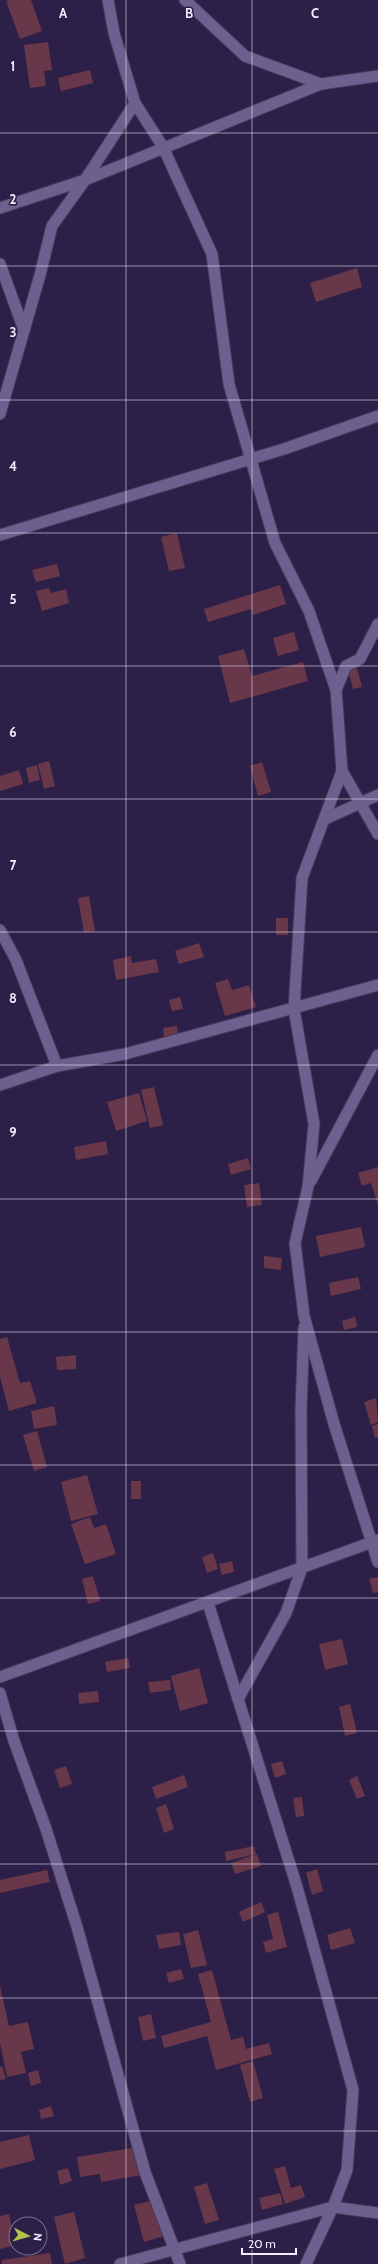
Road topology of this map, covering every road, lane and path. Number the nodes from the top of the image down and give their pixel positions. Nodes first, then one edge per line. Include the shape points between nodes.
1 (108, 0) edge
2 (185, 0) edge
3 (378, 76) edge
4 (321, 84) junction
5 (135, 103) junction
6 (163, 147) junction
7 (85, 180) junction
8 (0, 208) edge
9 (0, 264) edge
10 (24, 330) junction
11 (0, 414) edge
12 (378, 416) edge
13 (251, 458) junction
14 (0, 535) edge
15 (378, 624) edge
16 (336, 690) junction
17 (342, 771) junction
18 (378, 795) edge
19 (360, 804) junction
20 (325, 820) junction
21 (378, 834) edge
22 (0, 930) edge
23 (378, 985) edge
24 (294, 1009) junction
25 (378, 1055) edge
26 (58, 1066) junction
27 (0, 1085) edge
28 (308, 1186) junction
29 (304, 1316) junction
30 (375, 1541) edge
31 (378, 1562) edge
32 (302, 1568) junction
33 (208, 1603) junction
34 (0, 1677) edge
35 (0, 1693) edge
36 (238, 1700) junction
37 (333, 2207) junction
38 (378, 2213) edge
39 (174, 2250) junction
40 (309, 2263) edge
41 (120, 2264) edge
42 (180, 2264) edge

1 - 5 street via 114,33
2 - 4 street via 245,56
3 - 4 street
4 - 6 street
5 - 6 street
5 - 7 street
6 - 7 street
6 - 13 street via 212,254 229,384
7 - 8 street
7 - 10 street via 52,226
9 - 10 street
10 - 11 street
12 - 13 street
13 - 14 street
13 - 16 street via 275,543 309,611
15 - 16 street via 360,659 346,666
16 - 17 street
17 - 19 street
17 - 20 street
18 - 19 street
19 - 20 street
19 - 21 street
20 - 24 street via 302,878
22 - 26 street via 16,960
23 - 24 street
24 - 26 street via 125,1054
24 - 28 street via 314,1124
25 - 28 street
26 - 27 street
28 - 29 street via 295,1243
29 - 30 street via 334,1424
29 - 32 street via 301,1410
30 - 31 street
30 - 32 street
32 - 33 street
32 - 36 street via 286,1613
33 - 34 street
33 - 36 street
35 - 39 street via 14,1741 46,1829 99,2003 145,2172
36 - 37 street via 297,1887 353,2090 347,2170
37 - 38 street
37 - 39 street
37 - 40 street
39 - 41 street
39 - 42 street

